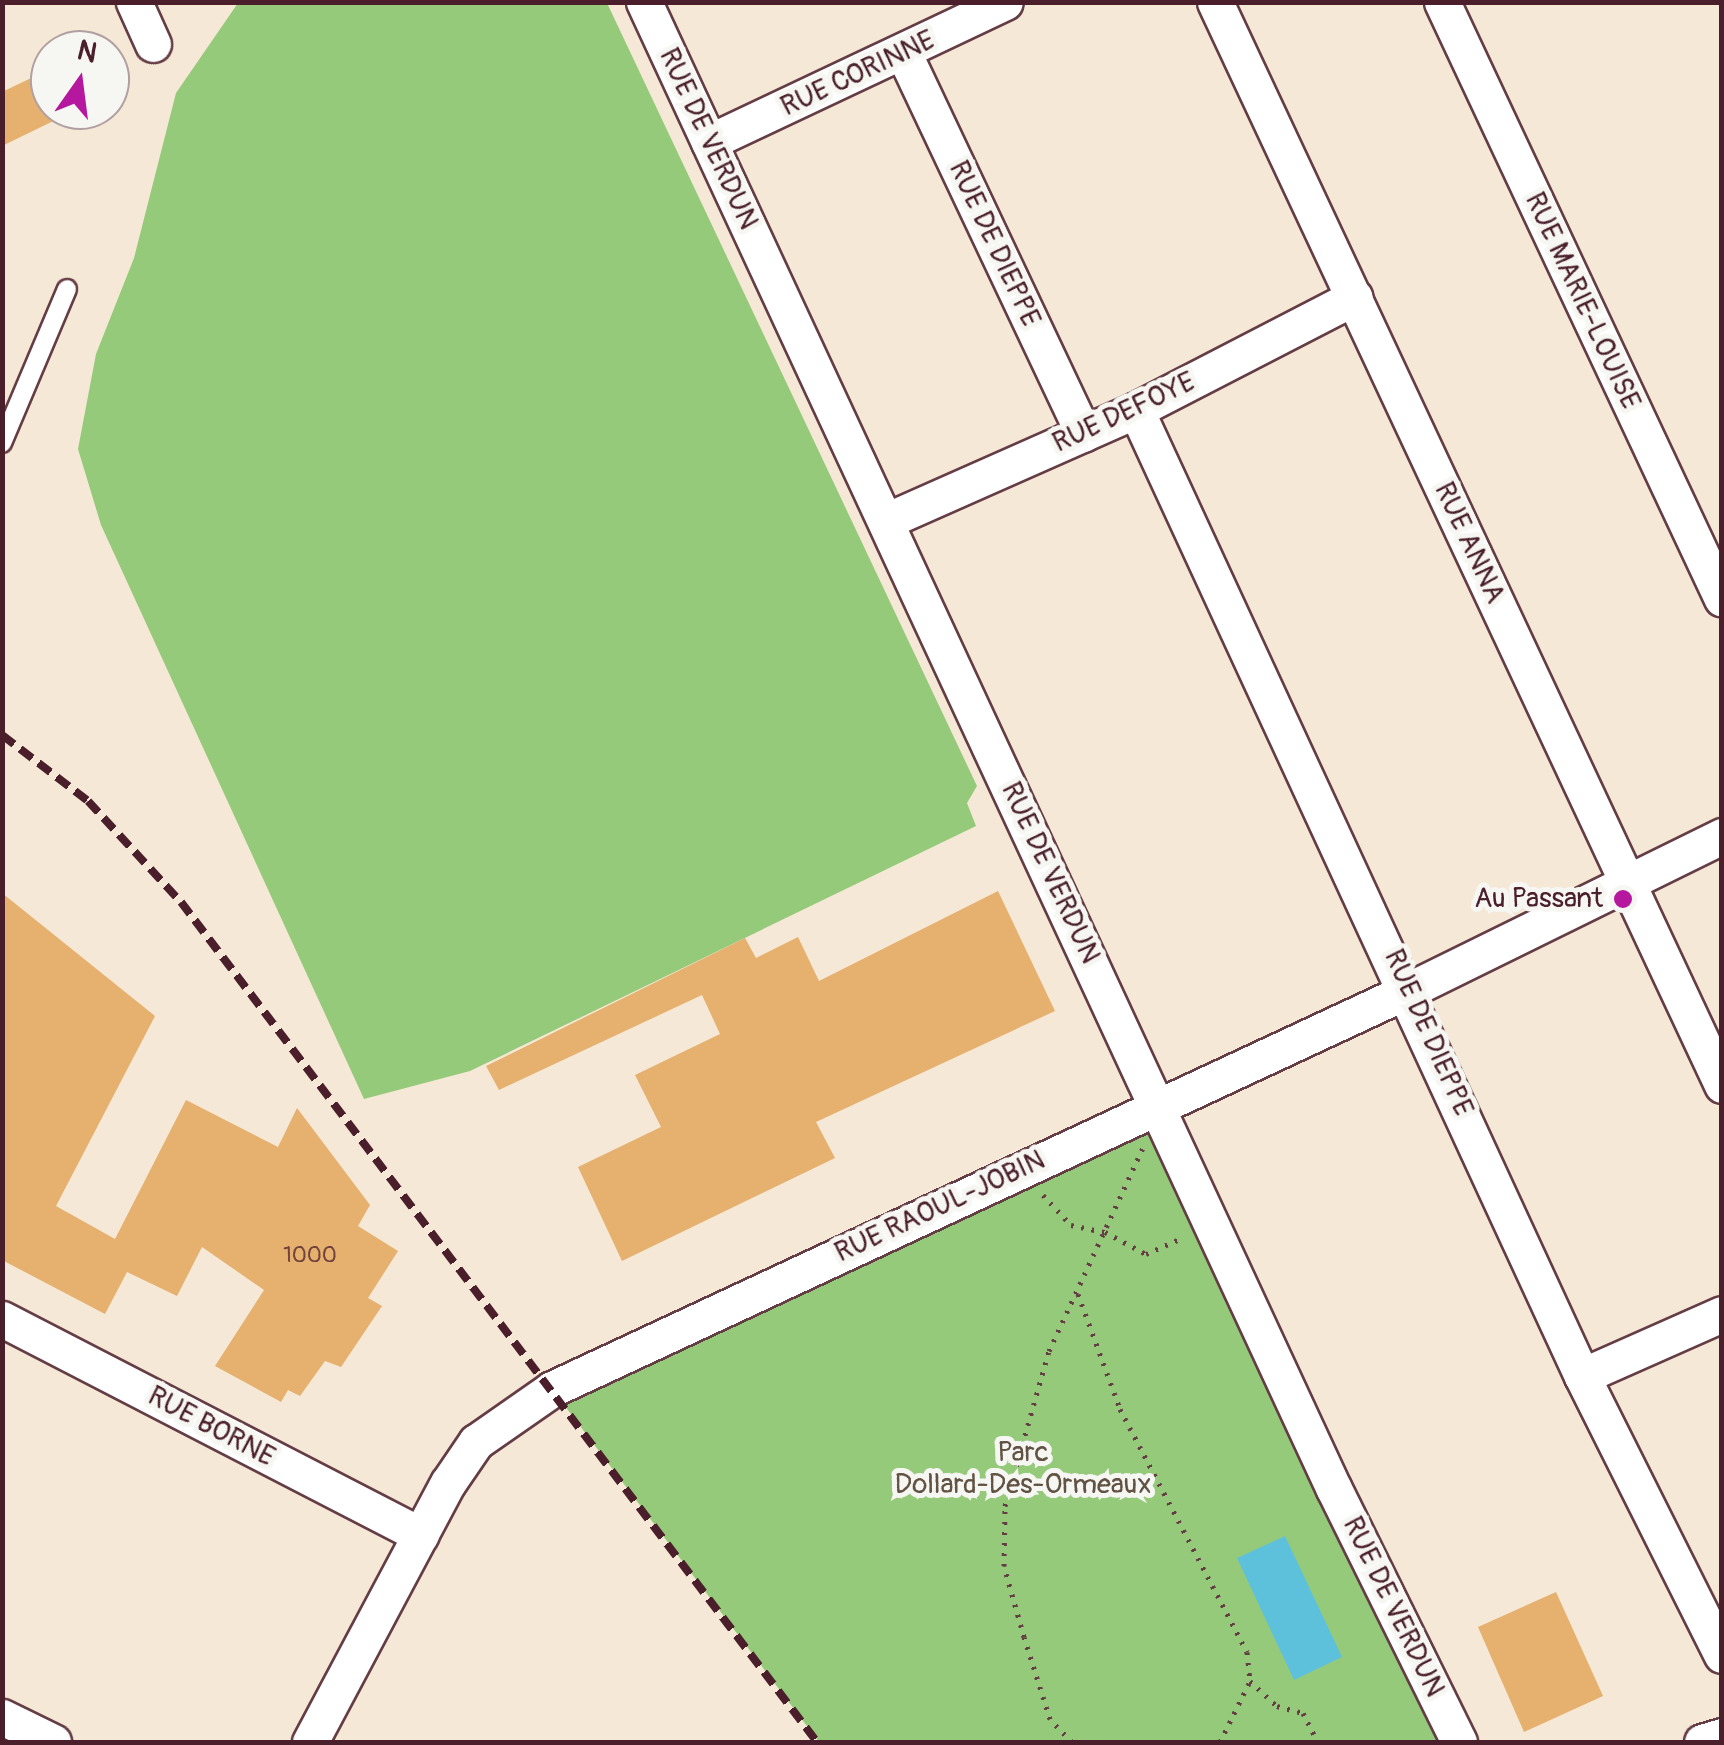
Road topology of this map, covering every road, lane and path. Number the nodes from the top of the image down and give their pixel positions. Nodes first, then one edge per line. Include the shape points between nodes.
1 (134, 2) edge
2 (644, 2) edge
3 (1005, 2) edge
4 (1215, 2) edge
5 (1442, 2) edge
6 (153, 44) dead end
7 (904, 54) junction
8 (709, 142) junction
9 (67, 289) dead end
10 (1355, 298) junction
11 (1136, 410) junction
12 (1084, 434) junction
13 (2, 444) edge
14 (888, 520) junction
15 (1722, 599) edge
16 (1722, 836) edge
17 (1626, 883) junction
18 (1409, 990) junction
19 (1722, 1085) edge
20 (1158, 1104) junction
21 (1028, 1166) junction
22 (1210, 1212) junction
23 (1104, 1232) junction
24 (1077, 1291) junction
25 (1722, 1314) edge
26 (2, 1318) edge
27 (1582, 1376) junction
28 (420, 1535) junction
29 (1722, 1655) edge
30 (1250, 1681) junction
31 (2, 1717) edge
32 (1722, 1736) edge
33 (53, 1742) edge
34 (310, 1742) edge
35 (1072, 1742) edge
36 (1220, 1742) edge
37 (1318, 1742) edge
38 (1459, 1742) edge
39 (1702, 1742) edge

1 - 6 street
2 - 8 street, RUE DE VERDUN
3 - 7 street, RUE CORINNE
4 - 10 street, RUE ANNA
5 - 15 street, RUE MARIE-LOUISE
7 - 8 street, RUE CORINNE
7 - 12 street, RUE DE DIEPPE
8 - 14 street, RUE DE VERDUN
9 - 13 lane
10 - 11 street, RUE DEFOYE
10 - 17 street, RUE ANNA
11 - 12 street, RUE DEFOYE
11 - 18 street, RUE DE DIEPPE
12 - 14 street, RUE DEFOYE
14 - 20 street, RUE DE VERDUN
16 - 17 street, RUE RAOUL-JOBIN
17 - 18 street, RUE RAOUL-JOBIN
17 - 19 street, RUE ANNA
18 - 20 street, RUE RAOUL-JOBIN
18 - 27 street, RUE DE DIEPPE
20 - 21 street, RUE RAOUL-JOBIN
20 - 22 street, RUE DE VERDUN
20 - 23 path
21 - 23 path via 1071,1225
21 - 28 street, RUE RAOUL-JOBIN via 552,1389 476,1442
22 - 23 path via 1171,1249 1146,1254
22 - 38 street, RUE DE VERDUN via 1334,1490
23 - 24 path
24 - 30 path via 1120,1409 1247,1652
24 - 35 path via 1025,1427 1005,1521 1004,1566 1050,1719
25 - 27 street
26 - 28 street, RUE BORNE
27 - 29 street, RUE DE DIEPPE
28 - 34 street, RUE RAOUL-JOBIN
30 - 36 path
30 - 37 path via 1276,1706 1303,1713
31 - 33 street
32 - 39 street

